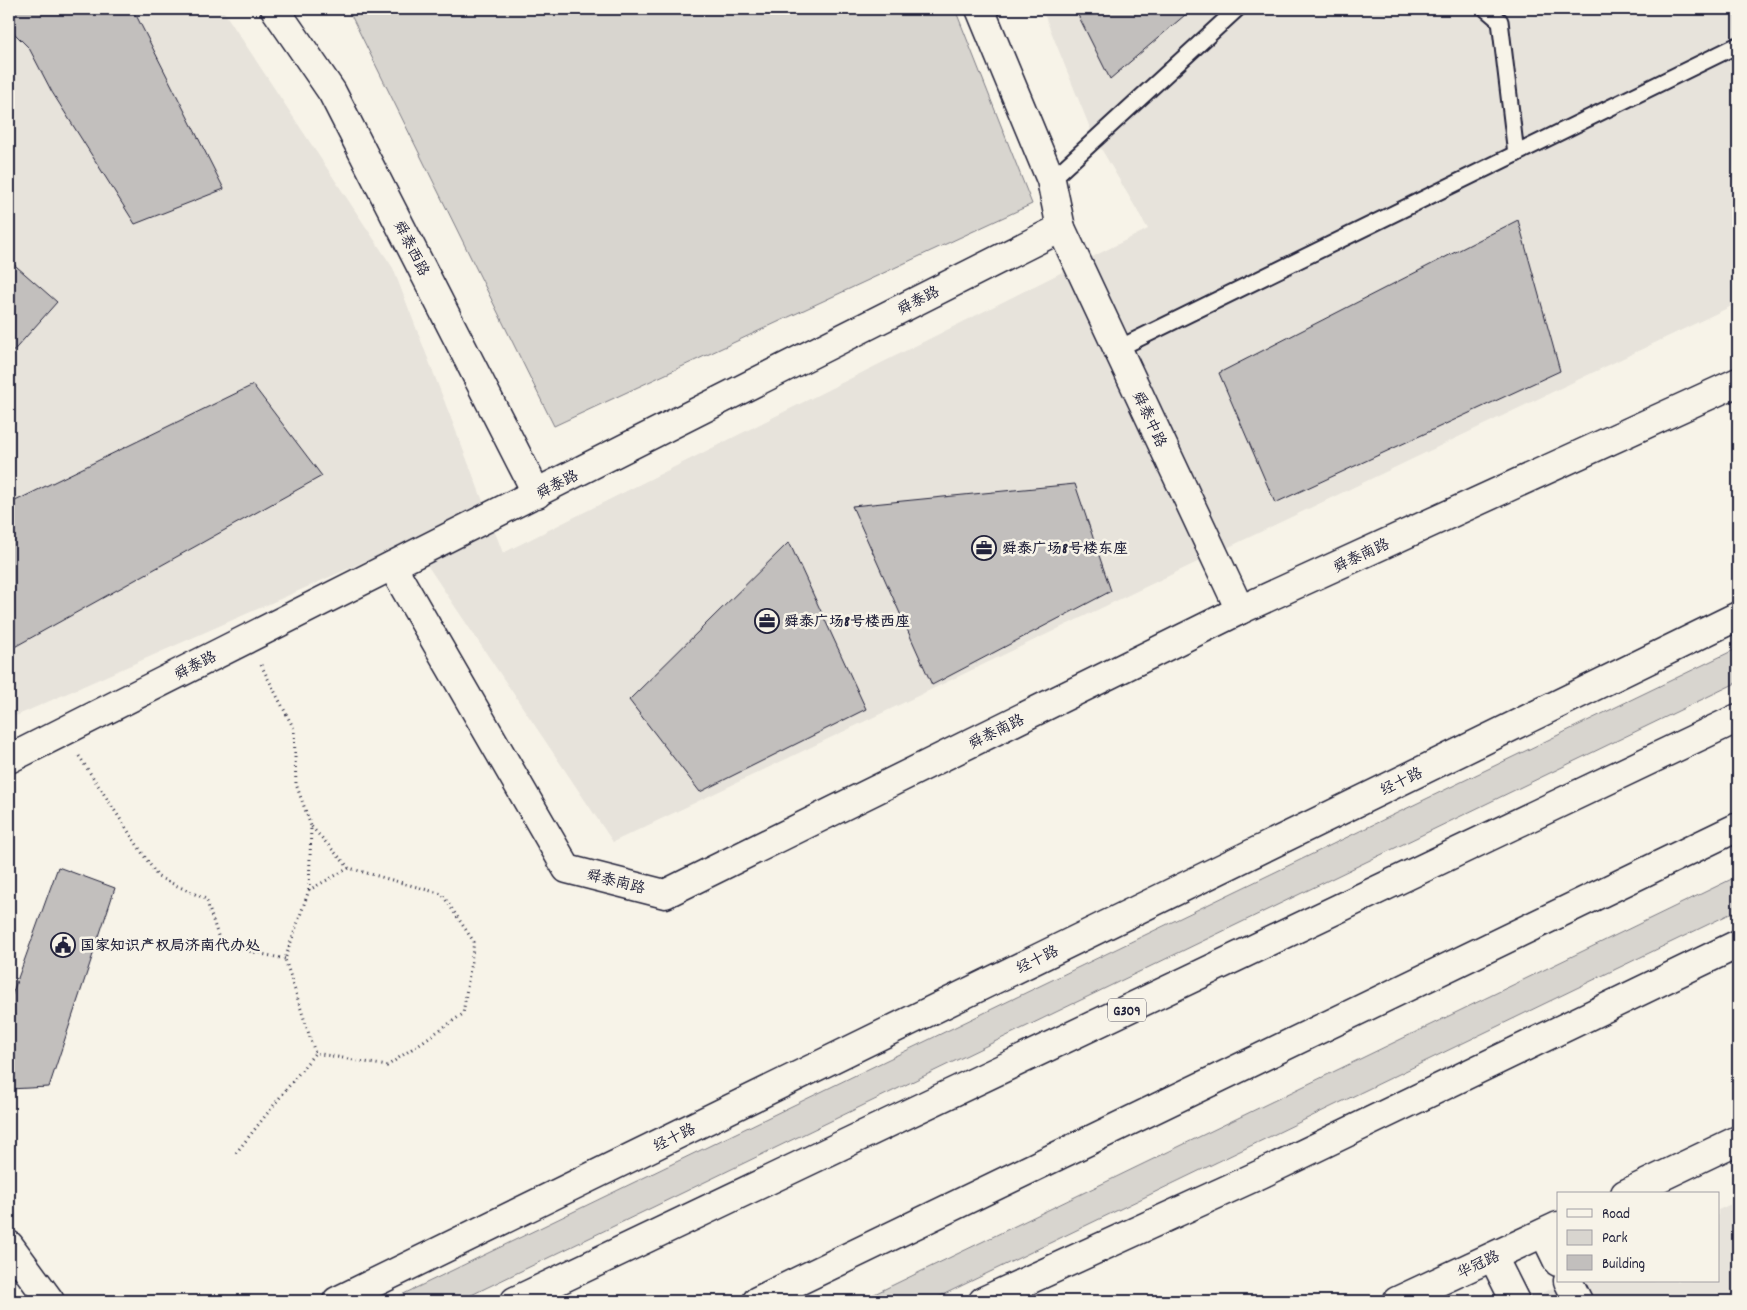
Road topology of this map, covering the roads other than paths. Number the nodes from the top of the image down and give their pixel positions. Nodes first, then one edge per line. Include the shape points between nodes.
1 (275, 9) edge
2 (1237, 9) edge
3 (1486, 9) edge
4 (985, 12) edge
5 (1738, 45) edge
6 (1516, 154) junction
7 (1051, 180) junction
8 (1060, 228) junction
9 (1117, 349) junction
10 (1738, 382) edge
11 (537, 494) junction
12 (392, 566) junction
13 (1240, 610) junction
14 (1738, 616) edge
15 (1738, 718) edge
16 (9, 759) edge
17 (1738, 827) edge
18 (1738, 944) edge
19 (1738, 1140) edge
20 (1630, 1192) edge
21 (1551, 1229) edge
22 (9, 1245) edge
23 (1493, 1257) junction
24 (1557, 1257) edge
25 (1568, 1282) edge
26 (50, 1301) edge
27 (336, 1301) edge
28 (515, 1301) edge
29 (757, 1301) edge
30 (983, 1301) edge
31 (1397, 1301) edge
32 (1515, 1301) edge
33 (1578, 1301) edge

1 - 11 main road, 舜泰西路 via 332,92
2 - 7 lane
3 - 6 lane via 1500,21
4 - 7 main road
5 - 6 lane
6 - 9 lane
7 - 8 main road
8 - 9 main road, 舜泰中路
8 - 11 main road, 舜泰路
9 - 13 main road, 舜泰中路
10 - 13 main road, 舜泰南路
11 - 12 main road, 舜泰路
12 - 13 main road, 舜泰南路 via 567,869 665,894
12 - 16 main road, 舜泰路
14 - 27 main road, 经十路
15 - 28 main road, G309
17 - 29 main road
18 - 30 main road via 1260,1174
19 - 20 main road
21 - 23 main road, 华冠路
21 - 24 main road
22 - 26 main road
23 - 31 main road, 华冠路
23 - 32 main road
25 - 33 main road

